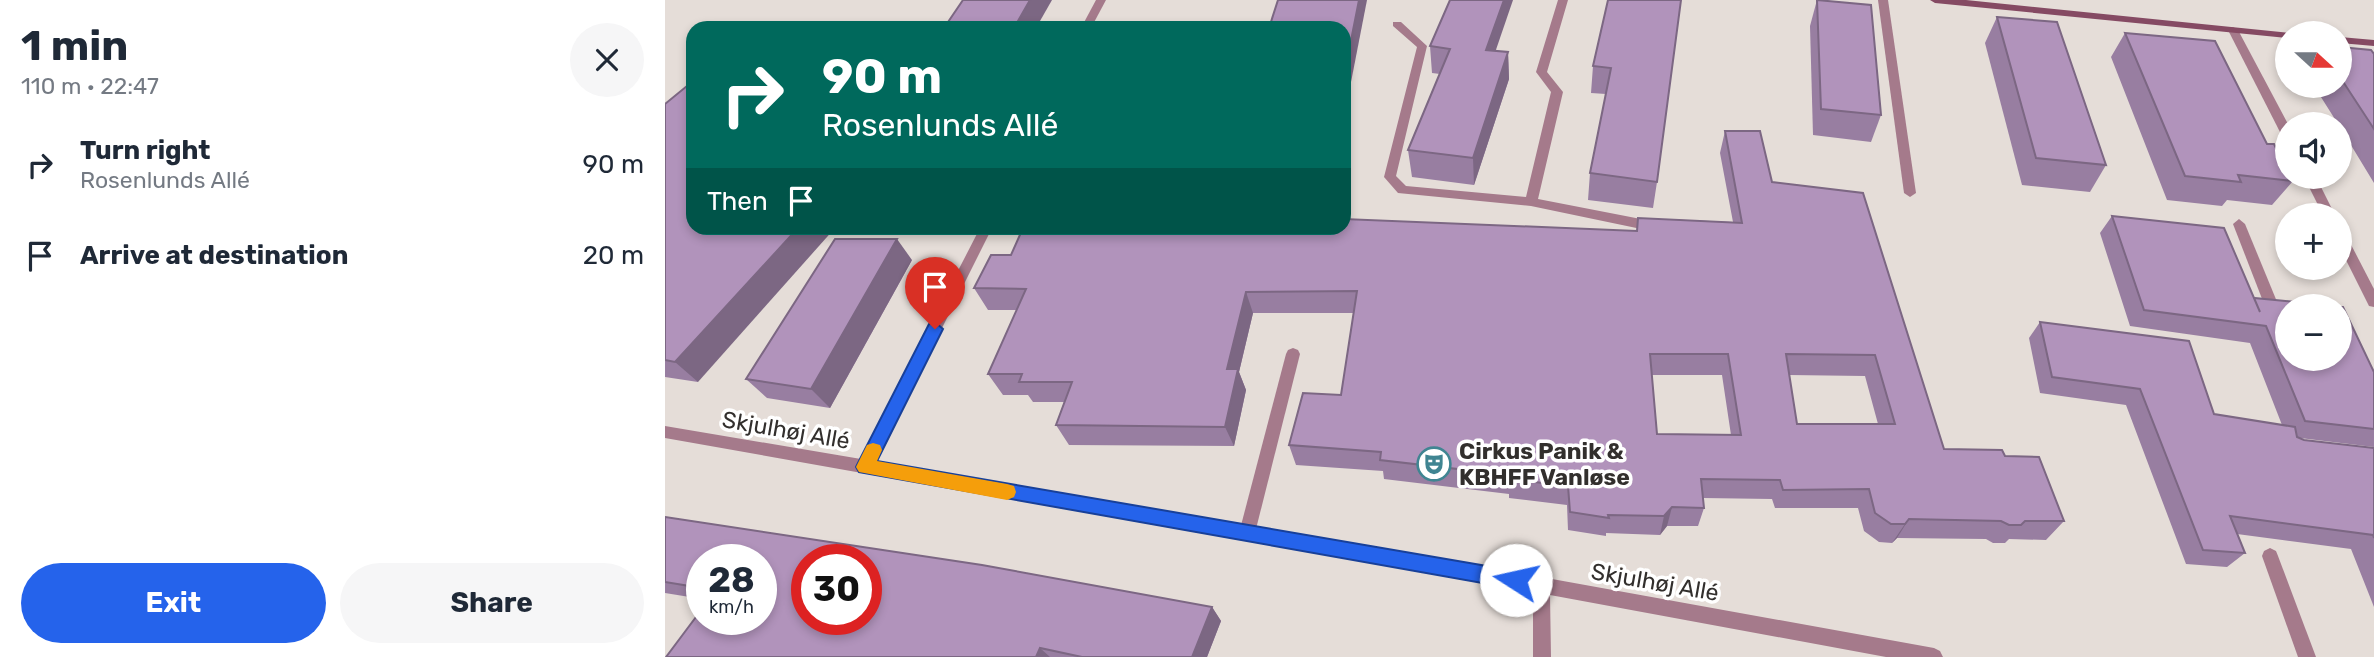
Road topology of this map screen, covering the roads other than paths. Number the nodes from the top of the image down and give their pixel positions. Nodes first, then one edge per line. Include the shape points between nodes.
1 (1101, 0) edge
2 (1563, 0) edge
3 (1883, 0) edge
4 (1935, 0) edge
5 (1958, 1) edge
6 (1090, 21) edge
7 (1397, 24) dead end
8 (2233, 30) junction
9 (2275, 34) edge
10 (2352, 41) edge
11 (2374, 43) edge
12 (2276, 112) edge
13 (1910, 193) dead end
14 (1531, 202) junction
15 (1646, 225) edge
16 (2239, 225) dead end
17 (982, 235) edge
18 (2352, 259) edge
19 (2374, 302) edge
20 (2273, 309) edge
21 (1293, 354) dead end
22 (667, 435) edge
23 (865, 467) junction
24 (1247, 533) junction
25 (2270, 556) dead end
26 (1541, 584) junction
27 (1876, 652) edge
28 (1542, 657) edge
29 (1934, 657) edge
30 (2307, 657) edge

1 - 6 street
2 - 14 street via 1541,72 1557,93
3 - 13 street
4 - 5 street
5 - 8 street
7 - 14 street via 1422,46 1390,177 1402,190
8 - 9 street
8 - 12 street
10 - 11 street
14 - 15 street
16 - 20 street
17 - 23 street
18 - 19 street
21 - 24 street
22 - 23 street, Skjulhøj Allé
23 - 24 street, Skjulhøj Allé
24 - 26 street, Skjulhøj Allé
25 - 30 street
26 - 27 street, Skjulhøj Allé
26 - 28 street
27 - 29 street, Skjulhøj Allé

